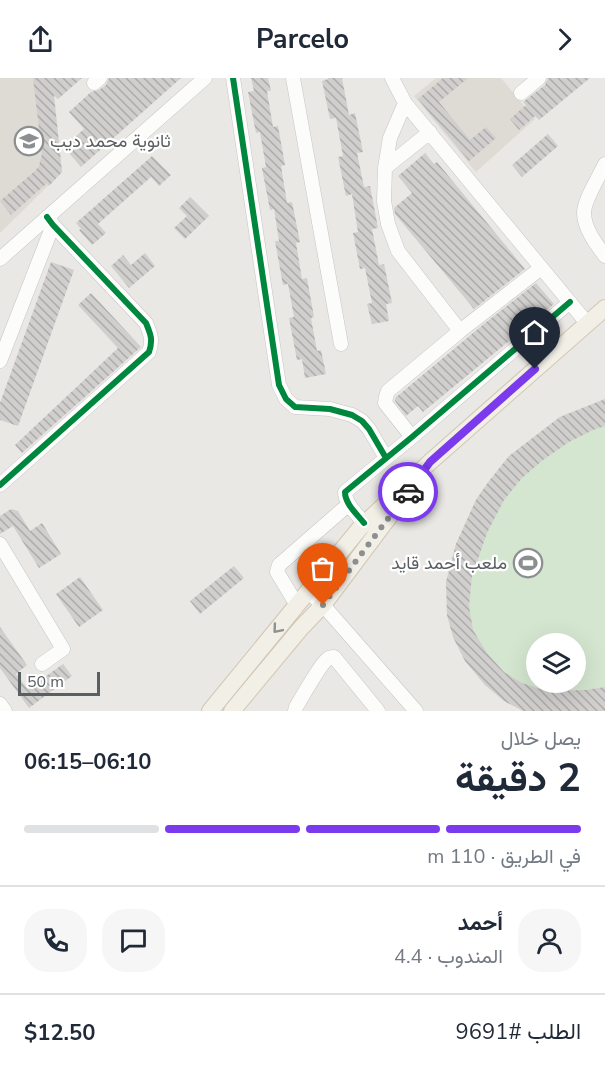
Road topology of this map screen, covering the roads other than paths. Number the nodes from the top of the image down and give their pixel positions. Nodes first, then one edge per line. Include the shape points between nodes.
1 (205, 78) edge
2 (233, 78) edge
3 (293, 78) edge
4 (392, 78) edge
5 (539, 78) edge
6 (521, 93) dead end
7 (405, 103) junction
8 (430, 132) junction
9 (605, 164) edge
10 (385, 168) junction
11 (50, 221) junction
12 (605, 256) edge
13 (0, 259) edge
14 (541, 268) junction
15 (570, 302) junction
16 (605, 308) edge
17 (587, 323) junction
18 (460, 332) junction
19 (341, 344) dead end
20 (0, 361) edge
21 (412, 437) junction
22 (386, 458) junction
23 (430, 462) junction
24 (0, 485) edge
25 (349, 504) junction
26 (364, 523) junction
27 (0, 544) edge
28 (309, 592) junction
29 (297, 605) junction
30 (323, 605) junction
31 (42, 664) dead end
32 (222, 696) junction
33 (0, 704) edge
34 (301, 708) edge
35 (233, 710) edge
36 (5, 711) edge
37 (210, 711) edge
38 (378, 711) edge
39 (416, 711) edge

1 - 11 street
2 - 22 street via 279,385 295,407 330,409 362,421
3 - 19 street
4 - 7 street
5 - 6 street
7 - 8 street
7 - 10 street via 390,138
8 - 10 street
8 - 14 street
9 - 12 street via 584,212
10 - 18 street via 384,201 398,251
11 - 13 street
11 - 20 street
11 - 24 street via 146,323 152,344 149,352
14 - 15 street
14 - 18 street
15 - 17 street
15 - 21 street
16 - 17 main road
17 - 23 main road
18 - 21 street via 388,391 385,403
21 - 22 street
22 - 25 street via 345,492
23 - 26 main road
23 - 30 main road
25 - 26 street
25 - 29 street via 277,568
26 - 28 main road
27 - 31 street via 63,649
28 - 29 main road
28 - 30 street
29 -> 32 main road
30 - 35 main road
30 - 39 street
32 - 35 street
32 - 37 main road
33 - 36 street
34 - 38 street via 327,659 334,657

